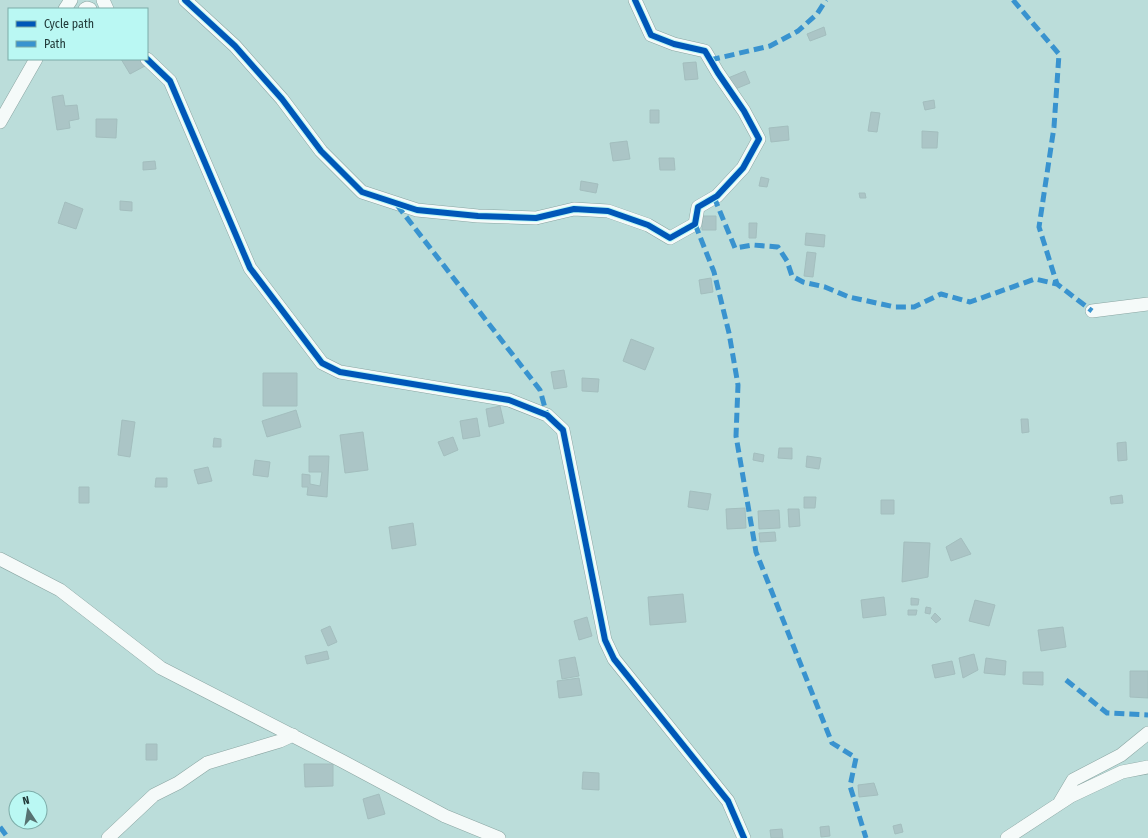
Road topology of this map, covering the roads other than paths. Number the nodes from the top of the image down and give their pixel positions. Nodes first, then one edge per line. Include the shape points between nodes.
1 (185, 0) edge
2 (635, 0) edge
3 (35, 60) edge
4 (148, 60) edge
5 (0, 122) edge
6 (1148, 304) edge
7 (1092, 310) dead end
8 (0, 559) edge
9 (1148, 733) edge
10 (293, 735) junction
11 (1148, 767) edge
12 (1059, 804) junction
13 (108, 838) edge
14 (499, 838) edge
15 (744, 838) edge
16 (1007, 838) edge

1 - 2 street via 235,46 282,99 321,151 362,192 417,210 478,216 536,218 574,209 608,211 648,225 670,238 695,224 698,207 717,196 743,168 759,139 705,51 674,44 651,35
3 - 5 street
4 - 15 street via 170,81 250,268 322,363 340,372 509,400 547,416 563,430 606,640 611,653 728,801
6 - 7 street
8 - 10 street via 60,590 161,668
9 - 12 street via 1121,755 1073,780
10 - 13 street via 207,763 178,783 154,795
10 - 14 street via 445,816
11 - 12 street via 1122,772
12 - 16 street

